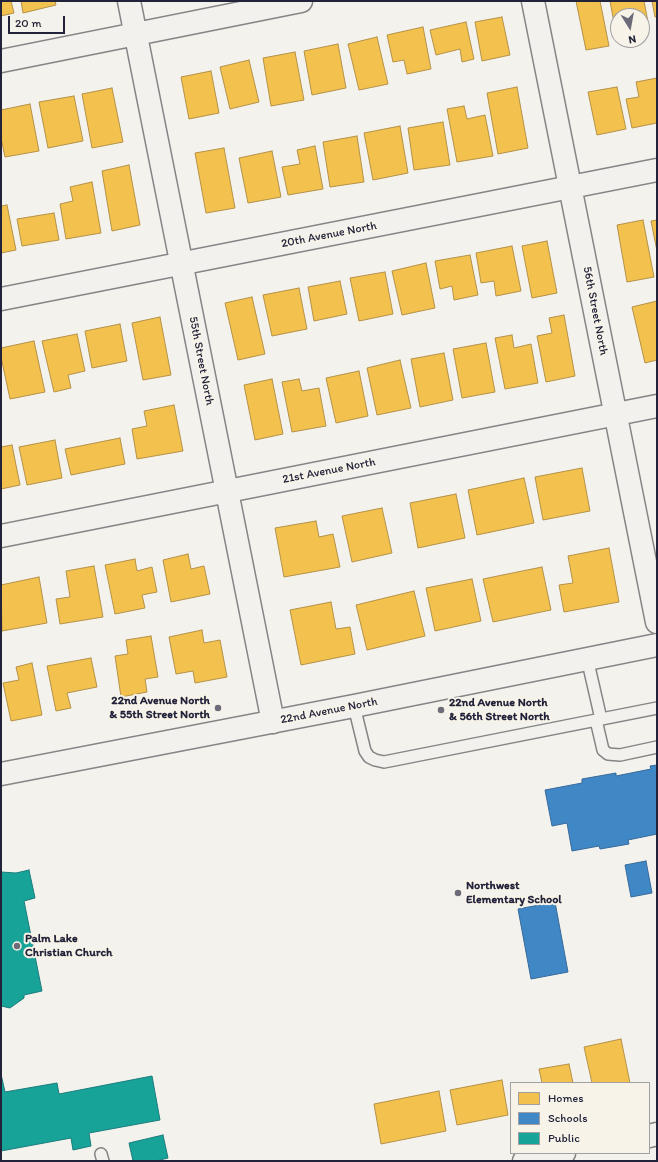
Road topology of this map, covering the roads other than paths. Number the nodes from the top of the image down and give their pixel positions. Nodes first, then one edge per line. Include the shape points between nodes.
1 (129, 1) edge
2 (301, 1) edge
3 (533, 1) edge
4 (136, 34) junction
5 (1, 61) edge
6 (657, 170) edge
7 (570, 187) junction
8 (182, 264) junction
9 (1, 300) edge
10 (657, 406) edge
11 (615, 414) junction
12 (227, 491) junction
13 (1, 536) edge
14 (657, 622) edge
15 (657, 644) edge
16 (587, 658) junction
17 (354, 706) junction
18 (657, 708) edge
19 (598, 719) junction
20 (273, 722) junction
21 (657, 747) edge
22 (1, 774) edge
23 (559, 1154) edge
24 (524, 1161) edge

1 - 4 street, 55th Street North
2 - 4 street
3 - 7 street, 56th Street North
4 - 5 street
4 - 8 street, 55th Street North
6 - 7 street, 20th Avenue North
7 - 8 street, 20th Avenue North
7 - 11 street, 56th Street North
8 - 9 street, 20th Avenue North
8 - 12 street, 55th Street North
10 - 11 street, 21st Avenue North
11 - 12 street, 21st Avenue North
11 - 14 street, 56th Street North
12 - 13 street, 21st Avenue North
12 - 20 street, 55th Street North
15 - 16 street, 22nd Avenue North
16 - 17 street, 22nd Avenue North
16 - 19 lane
17 - 19 lane via 365,751 369,757 384,762
17 - 20 street, 22nd Avenue North
18 - 19 lane
19 - 21 lane via 603,750 608,754 620,755
20 - 22 street, 22nd Avenue North
23 - 24 street

